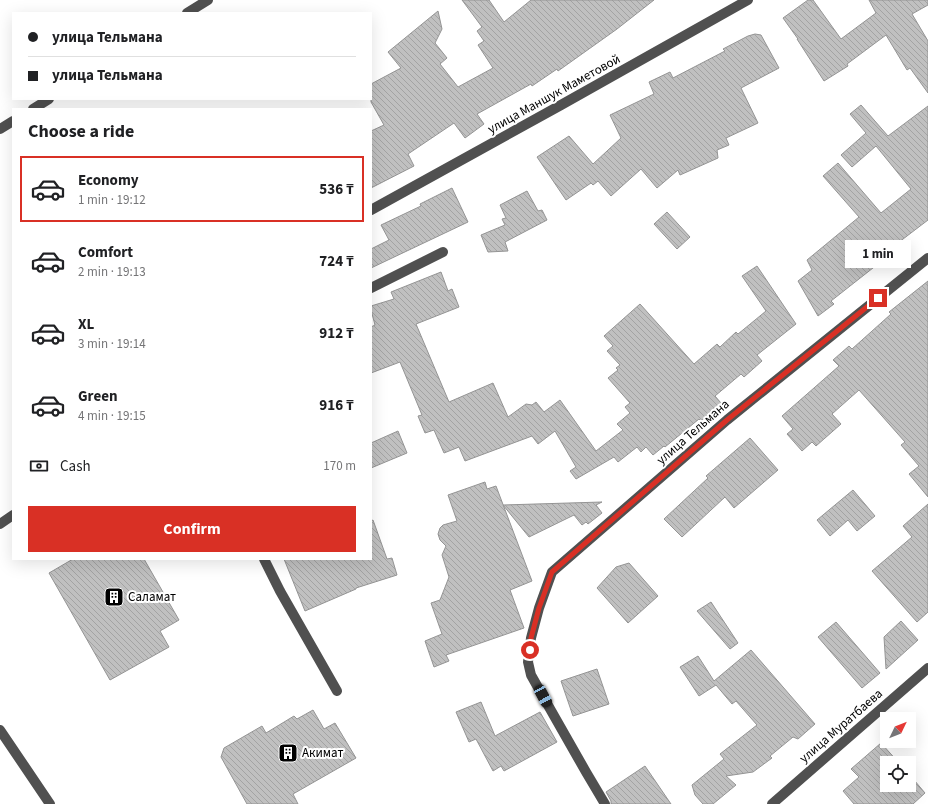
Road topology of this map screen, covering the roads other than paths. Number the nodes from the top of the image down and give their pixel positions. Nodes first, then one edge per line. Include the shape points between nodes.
1 (208, 0) edge
2 (748, 0) edge
3 (189, 12) edge
4 (47, 100) edge
5 (35, 108) edge
6 (12, 122) edge
7 (0, 129) edge
8 (372, 209) edge
9 (443, 252) dead end
10 (928, 258) edge
11 (372, 288) edge
12 (12, 516) edge
13 (0, 524) edge
14 (264, 560) edge
15 (928, 668) edge
16 (337, 691) dead end
17 (0, 730) edge
18 (50, 804) edge
19 (605, 804) edge
20 (772, 804) edge

1 - 3 street
2 - 8 street, улица Маншук Маметовой
4 - 5 street
6 - 7 street
9 - 11 street
10 - 19 street, улица Тельмана via 727,420 552,572 539,608 528,662 531,675
12 - 13 street
14 - 16 street
15 - 20 street, улица Муратбаева
17 - 18 street

